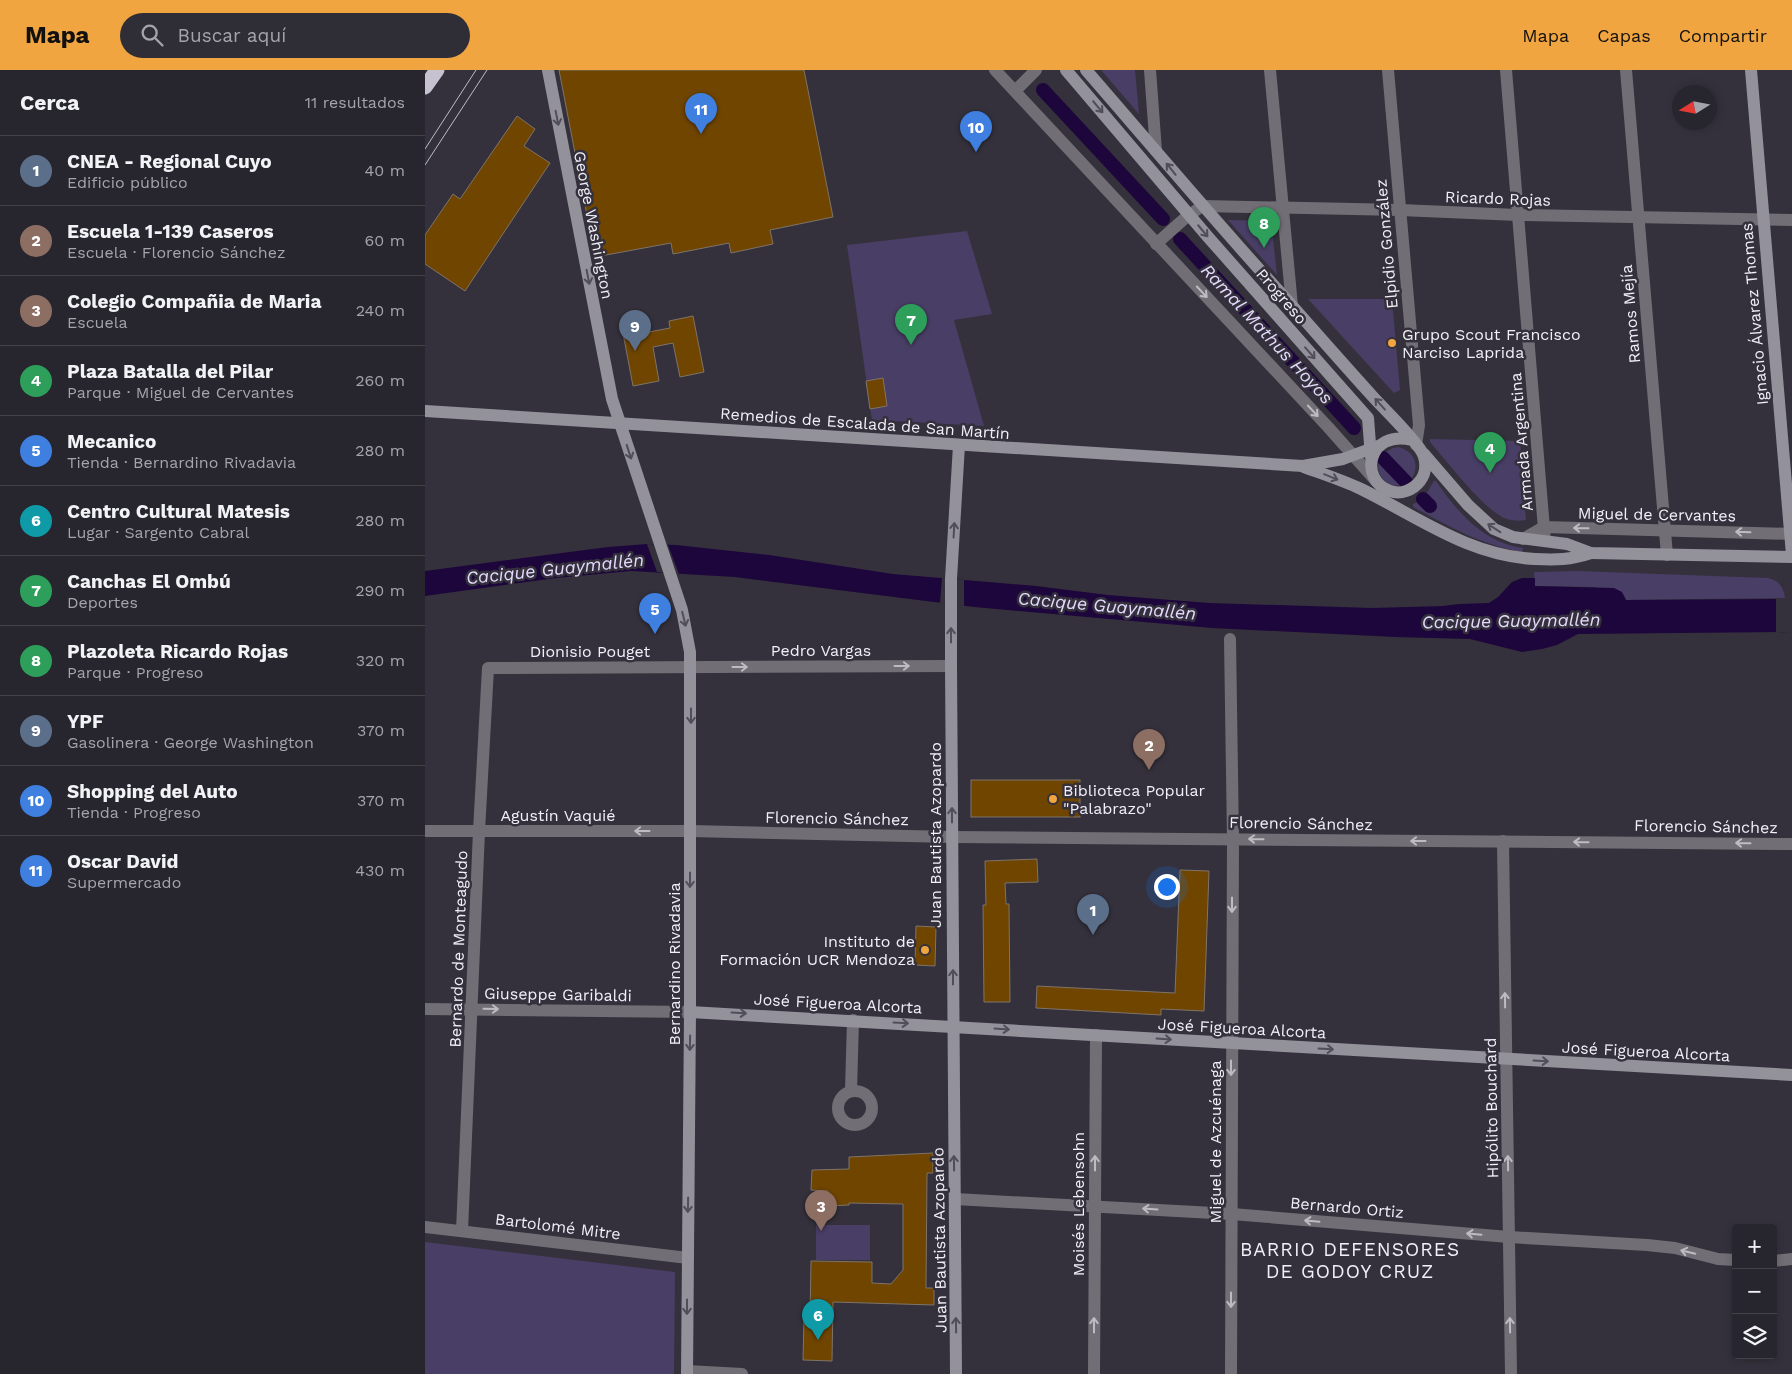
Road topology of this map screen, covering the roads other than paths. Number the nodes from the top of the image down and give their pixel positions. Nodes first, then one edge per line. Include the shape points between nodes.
1 (437, 70) edge
2 (548, 70) edge
3 (995, 70) edge
4 (1036, 70) edge
5 (1066, 70) edge
6 (1086, 70) edge
7 (1150, 70) edge
8 (1270, 70) edge
9 (1388, 70) edge
10 (1506, 70) edge
11 (1626, 70) edge
12 (1751, 70) edge
13 (425, 87) edge
14 (1019, 87) junction
15 (1156, 151) junction
16 (1202, 206) junction
17 (1282, 208) junction
18 (1400, 210) junction
19 (1518, 215) junction
20 (1187, 217) junction
21 (1639, 218) junction
22 (1763, 219) junction
23 (1792, 220) edge
24 (1157, 244) junction
25 (1292, 306) junction
26 (425, 411) edge
27 (619, 422) junction
28 (1328, 427) junction
29 (1416, 445) junction
30 (959, 446) junction
31 (1373, 453) junction
32 (1354, 456) junction
33 (1329, 462) junction
34 (1303, 466) junction
35 (1382, 486) junction
36 (1360, 489) junction
37 (1544, 527) junction
38 (1435, 529) junction
39 (1665, 530) junction
40 (1791, 534) edge
41 (1523, 539) junction
42 (1545, 541) junction
43 (1591, 553) junction
44 (1667, 555) junction
45 (1792, 556) edge
46 (664, 558) joint
47 (1230, 639) dead end
48 (951, 666) junction
49 (691, 667) junction
50 (489, 668) joint
51 (425, 831) edge
52 (479, 831) junction
53 (691, 831) junction
54 (952, 837) junction
55 (1233, 839) junction
56 (1503, 841) junction
57 (1792, 844) edge
58 (425, 1008) edge
59 (471, 1009) junction
60 (690, 1012) junction
61 (853, 1020) junction
62 (953, 1026) junction
63 (1096, 1035) junction
64 (1231, 1043) junction
65 (1506, 1059) junction
66 (1792, 1075) edge
67 (851, 1091) dead end
68 (955, 1199) junction
69 (1095, 1206) junction
70 (1232, 1214) junction
71 (425, 1227) edge
72 (462, 1231) junction
73 (1509, 1236) junction
74 (688, 1258) junction
75 (1792, 1259) edge
76 (1732, 1260) edge
77 (1777, 1261) edge
78 (687, 1372) edge
79 (742, 1374) edge
80 (957, 1374) edge
81 (1094, 1374) edge
82 (1231, 1374) edge
83 (1511, 1374) edge

1 - 13 highway
2 -> 27 main road, George Washington via 606,372
3 - 14 street
4 - 14 street
5 -> 20 main road, Progreso
6 - 15 main road, Progreso
7 - 15 street
8 - 17 street
9 - 18 street, Elpidio González
10 - 19 street, Armada Argentina
11 - 21 street, Ramos Mejía
12 - 22 main road, Ignacio Álvarez Thomas
14 - 24 street
16 -> 15 main road, Progreso
16 - 17 street, Ricardo Rojas
16 - 20 street
16 - 25 main road, Progreso
17 - 18 street, Ricardo Rojas
17 - 25 street
18 - 19 street, Ricardo Rojas
18 - 29 street, Elpidio González via 1419,425
19 - 21 street, Ricardo Rojas
19 - 37 street, Armada Argentina
20 - 24 street
20 -> 31 main road, Progreso via 1368,418
21 - 22 street, Ricardo Rojas
21 - 39 street, Ramos Mejía
22 - 23 street, Ricardo Rojas
22 - 40 main road, Ignacio Álvarez Thomas
24 -> 28 street
29 -> 25 main road, Progreso
26 - 27 main road, Remedios de Escalada de San Martín
27 - 30 main road, Remedios de Escalada de San Martín
27 -> 46 main road, George Washington
28 - 32 street
28 - 33 street via 1336,448 1335,456
29 - 31 main road via 1397,438 1390,439
29 - 35 main road via 1425,464 1418,484 1404,492
41 -> 29 main road via 1506,535 1489,525
30 - 34 main road, Remedios de Escalada de San Martín
48 -> 30 main road, Juan Bautista Azopardo via 951,579
31 - 32 main road, Remedios de Escalada de San Martín
31 - 35 main road via 1373,474
32 - 33 main road, Remedios de Escalada de San Martín
32 - 35 street
33 - 34 main road, Remedios de Escalada de San Martín
34 -> 36 main road, Remedios de Escalada de San Martín
35 - 36 main road
35 - 38 main road
36 - 38 main road, Remedios de Escalada de San Martín
39 -> 37 street, Miguel de Cervantes
37 - 41 street
37 - 42 street, Armada Argentina
38 - 43 main road, Remedios de Escalada de San Martín via 1501,555 1561,561
40 -> 39 street, Miguel de Cervantes
39 - 44 street, Ramos Mejía
40 - 45 main road, Ignacio Álvarez Thomas
41 - 42 main road
42 - 43 main road via 1567,544
43 - 44 main road
44 - 45 main road
46 -> 49 main road, Bernardino Rivadavia via 686,624
47 - 55 street, Miguel de Azcuénaga
49 -> 48 street, Pedro Vargas
54 -> 48 main road, Juan Bautista Azopardo
49 - 50 street, Dionisio Pouget
49 -> 53 main road, Bernardino Rivadavia
50 - 52 street, Bernardo de Monteagudo
51 - 52 street, Agustín Vaquié
53 -> 52 street, Agustín Vaquié
52 - 59 street, Bernardo de Monteagudo
53 - 54 street, Florencio Sánchez
53 -> 60 main road, Bernardino Rivadavia
54 - 55 street, Florencio Sánchez
62 -> 54 main road, Juan Bautista Azopardo
56 -> 55 street, Florencio Sánchez
55 -> 64 street, Miguel de Azcuénaga
57 -> 56 street, Florencio Sánchez
65 -> 56 street, Hipólito Bouchard
58 - 59 street, Giuseppe Garibaldi
59 -> 60 street, Giuseppe Garibaldi
59 - 72 street, Bernardo de Monteagudo
60 -> 61 main road, José Figueroa Alcorta
60 -> 74 main road, Bernardino Rivadavia
61 -> 62 main road, José Figueroa Alcorta
61 - 67 street
62 -> 63 main road, José Figueroa Alcorta
68 -> 62 main road, Juan Bautista Azopardo
63 -> 64 main road, José Figueroa Alcorta
69 -> 63 street, Moisés Lebensohn
64 -> 65 main road, José Figueroa Alcorta
64 -> 70 street, Miguel de Azcuénaga
65 -> 66 main road, José Figueroa Alcorta
73 -> 65 street, Hipólito Bouchard
68 - 69 street, Bernardo Ortiz
80 -> 68 main road, Juan Bautista Azopardo
70 -> 69 street, Bernardo Ortiz
81 -> 69 street, Moisés Lebensohn
73 -> 70 street, Bernardo Ortiz
70 -> 82 street, Miguel de Azcuénaga
71 - 72 street, Bartolomé Mitre
72 - 74 street, Bartolomé Mitre
76 -> 73 street, Bernardo Ortiz via 1661,1246
83 -> 73 street, Hipólito Bouchard
74 -> 78 main road, Bernardino Rivadavia
75 - 77 street
78 - 79 street

